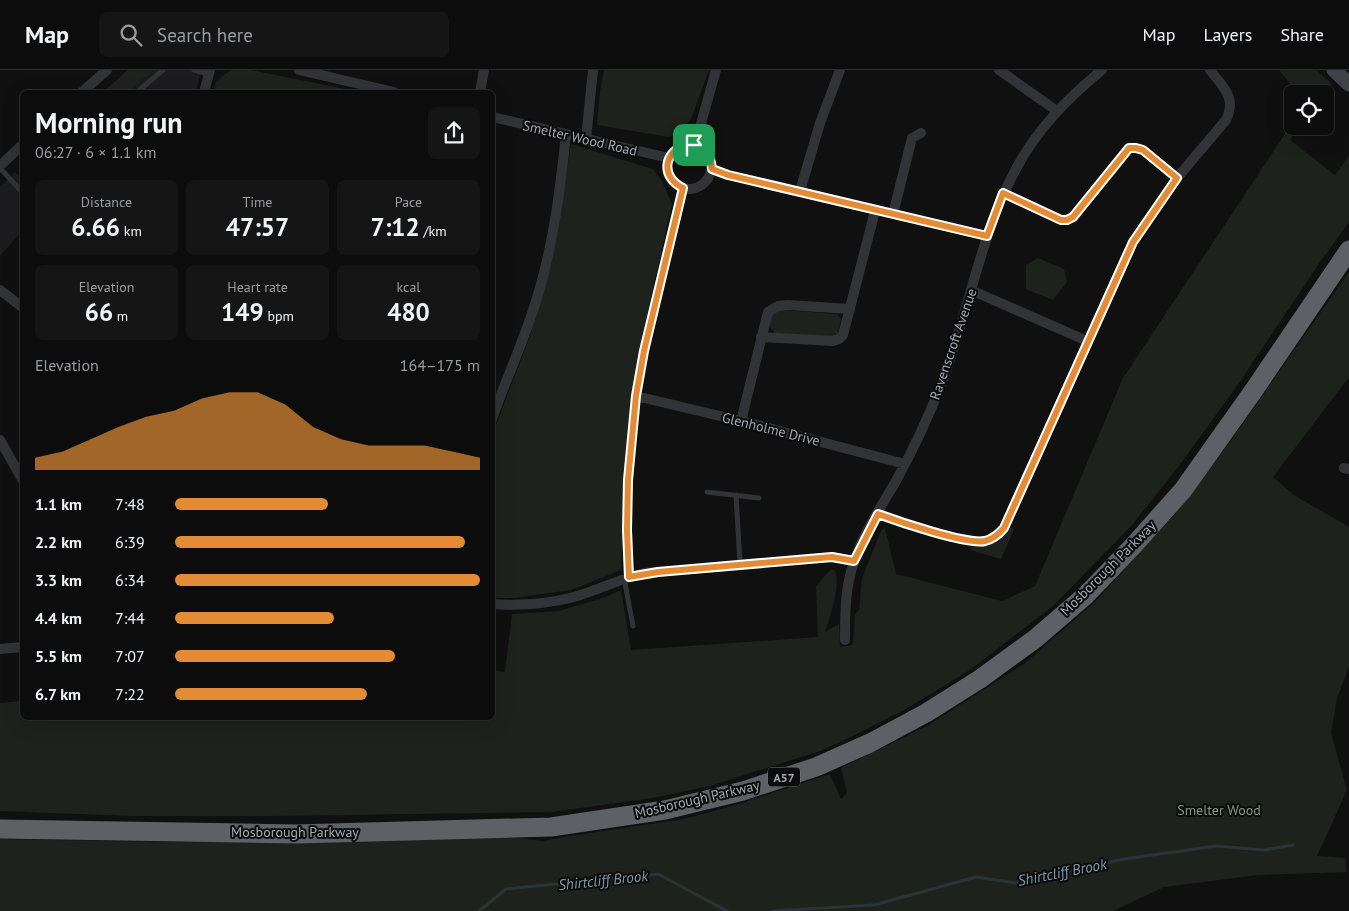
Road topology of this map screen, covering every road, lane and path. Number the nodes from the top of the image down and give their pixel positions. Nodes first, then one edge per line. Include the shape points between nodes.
1 (107, 70) edge
2 (163, 70) edge
3 (194, 70) edge
4 (299, 70) edge
5 (484, 70) edge
6 (593, 70) edge
7 (716, 70) edge
8 (840, 70) edge
9 (999, 70) edge
10 (1102, 70) edge
11 (1210, 70) edge
12 (1334, 70) edge
13 (209, 72) edge
14 (1349, 84) edge
15 (84, 90) edge
16 (140, 90) edge
17 (204, 90) edge
18 (385, 90) edge
19 (480, 90) edge
20 (1057, 111) junction
21 (495, 118) edge
22 (921, 133) dead end
23 (566, 135) junction
24 (586, 139) junction
25 (694, 145) junction
26 (20, 147) edge
27 (668, 158) junction
28 (0, 167) edge
29 (712, 169) junction
30 (1177, 178) junction
31 (683, 188) junction
32 (20, 190) edge
33 (800, 191) junction
34 (1003, 193) junction
35 (875, 211) junction
36 (893, 214) junction
37 (987, 236) junction
38 (1349, 250) edge
39 (0, 290) edge
40 (972, 290) junction
41 (20, 305) edge
42 (850, 309) junction
43 (761, 337) junction
44 (1088, 341) junction
45 (636, 396) junction
46 (495, 411) edge
47 (741, 421) junction
48 (0, 440) edge
49 (905, 464) junction
50 (20, 475) edge
51 (707, 492) dead end
52 (736, 495) junction
53 (759, 498) dead end
54 (878, 514) junction
55 (854, 561) junction
56 (740, 564) junction
57 (627, 578) junction
58 (495, 604) edge
59 (633, 626) dead end
60 (846, 640) dead end
61 (20, 647) edge
62 (0, 649) edge
63 (0, 829) edge

1 - 15 street
2 - 16 lane
3 - 13 lane
4 - 18 street
5 - 19 street
6 - 24 street
7 - 25 street
8 - 33 street
9 - 20 street
10 - 20 street, Ravenscroft Avenue
11 - 30 street via 1229,98 1230,112
12 - 14 main road
13 - 17 street
20 - 34 street, Ravenscroft Avenue via 1023,156
21 - 23 street, Smelter Wood Road
22 - 36 street via 912,138
23 - 24 street, Smelter Wood Road
23 - 46 street via 558,203 537,300
24 - 27 street, Smelter Wood Road
25 - 27 street via 680,146
25 - 29 street via 708,154
26 - 28 street
27 - 31 street via 670,178
28 - 32 lane
29 - 31 street via 703,184 696,188
29 - 33 street
30 - 34 lane via 1143,150 1129,148 1078,212 1067,220
30 - 44 street via 1133,242
31 - 45 street
33 - 35 street
34 - 37 street, Ravenscroft Avenue
35 - 36 street
35 - 42 street
36 - 37 street
37 - 40 street, Ravenscroft Avenue
38 - 63 highway, Mosborough Parkway / A57 via 1183,490 1086,595 1035,639 980,679 926,713 816,767 743,791 665,810 551,827 296,834
39 - 41 street
40 - 44 street
40 - 49 street, Ravenscroft Avenue via 941,384
42 - 43 street via 778,306 768,312
42 - 43 street via 843,335 834,341
43 - 47 street
44 - 54 street via 998,535 972,541
45 - 47 street, Glenholme Drive
45 - 57 street via 628,480
47 - 49 street, Glenholme Drive
48 - 50 street
49 - 54 street, Ravenscroft Avenue
51 - 52 lane
52 - 53 lane
52 - 56 lane
54 - 55 street, Ravenscroft Avenue
55 - 56 street via 832,557
55 - 60 street, Ravenscroft Avenue via 846,598
56 - 57 street
57 - 58 street via 545,603
57 - 59 lane
61 - 62 street

